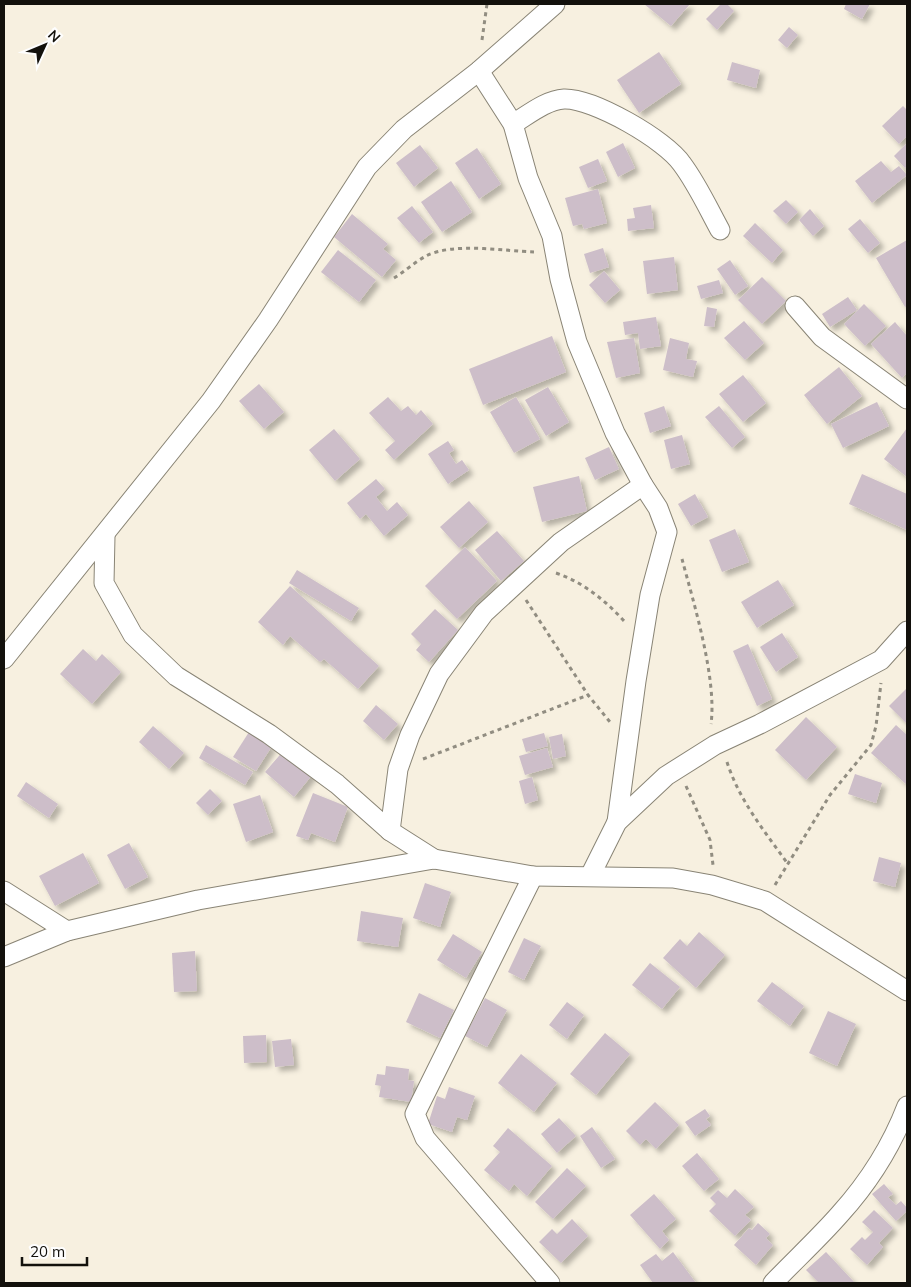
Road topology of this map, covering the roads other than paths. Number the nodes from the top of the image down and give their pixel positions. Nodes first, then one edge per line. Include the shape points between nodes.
1 (555, 4) edge
2 (479, 71) junction
3 (513, 124) junction
4 (720, 230) dead end
5 (795, 306) dead end
6 (905, 393) edge
7 (642, 485) junction
8 (105, 536) junction
9 (907, 632) edge
10 (4, 659) edge
11 (617, 822) junction
12 (390, 831) junction
13 (434, 859) junction
14 (533, 876) junction
15 (590, 876) junction
16 (4, 891) edge
17 (67, 931) junction
18 (4, 957) edge
19 (907, 991) edge
20 (907, 1106) edge
21 (550, 1283) edge
22 (772, 1283) edge

1 - 2 street
2 - 3 street
2 - 8 street via 404,129 368,167 217,392 138,489
3 - 4 street via 545,105 563,99 585,101 610,112 663,144 682,162
3 - 7 street via 528,178 552,236 577,342 615,434
5 - 6 street via 822,337
7 - 11 street via 658,508 667,532 650,594
7 - 12 street via 560,542 484,613 440,674 410,735 398,769
8 - 10 street
8 - 12 street via 104,583 132,634 176,676 269,734 337,784
9 - 11 street via 881,660 679,767
11 - 15 street
12 - 13 street
13 - 14 street
13 - 17 street via 198,900
14 - 15 street
14 - 21 street via 415,1114 425,1138
15 - 19 street via 673,878 712,885 765,901
16 - 17 street
17 - 18 street
20 - 22 street via 880,1160 841,1214

